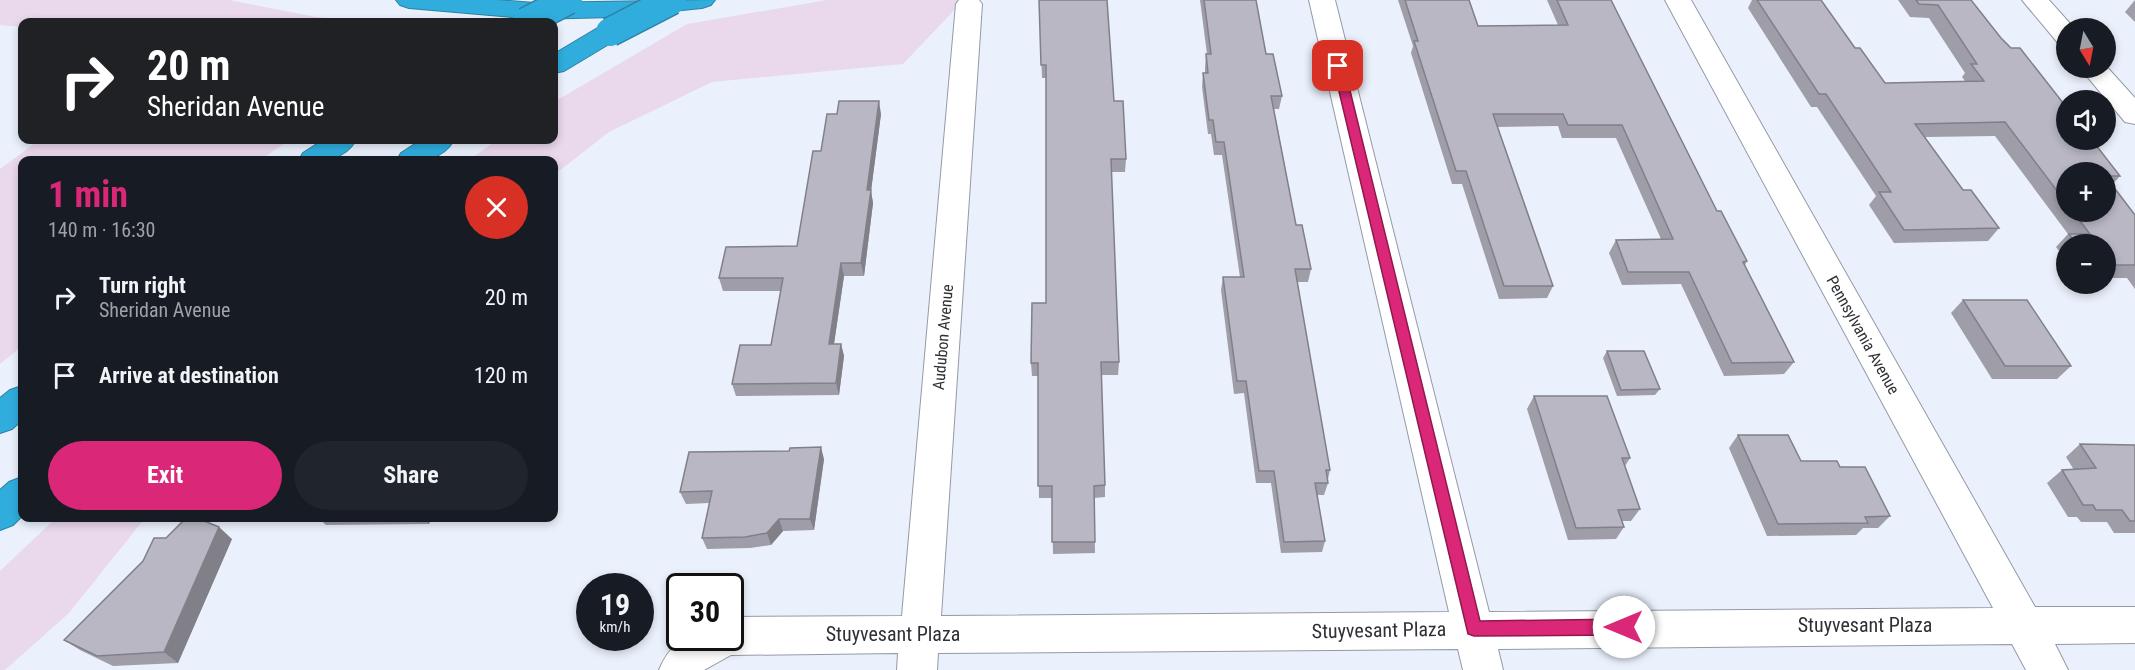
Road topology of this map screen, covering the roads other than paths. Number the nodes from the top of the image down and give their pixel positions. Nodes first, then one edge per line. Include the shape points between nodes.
1 (409, 0) edge
2 (568, 0) edge
3 (672, 0) edge
4 (702, 0) edge
5 (1322, 0) edge
6 (1678, 0) edge
7 (2035, 0) edge
8 (969, 4) dead end
9 (534, 18) edge
10 (2056, 24) edge
11 (558, 63) edge
12 (2102, 78) edge
13 (2135, 115) edge
14 (336, 144) edge
15 (434, 144) edge
16 (318, 156) edge
17 (417, 156) edge
18 (18, 403) edge
19 (0, 419) edge
20 (18, 498) edge
21 (0, 514) edge
22 (2022, 624) junction
23 (2135, 624) edge
24 (1474, 629) junction
25 (744, 637) edge
26 (700, 651) edge
27 (919, 652) edge
28 (679, 670) edge
29 (1484, 670) edge
30 (2048, 670) edge

1 - 4 highway via 535,11 614,9
2 - 9 highway, bridge
3 - 11 highway, bridge
5 - 24 street
6 - 22 street, Pennsylvania Avenue
7 - 10 street
8 - 27 street, Audubon Avenue
12 - 13 street
14 - 16 highway
15 - 17 highway
18 - 19 highway
20 - 21 highway
22 - 23 street, Stuyvesant Plaza
22 - 24 street, Stuyvesant Plaza
22 - 30 street, Pennsylvania Avenue
24 - 27 street, Stuyvesant Plaza
24 - 29 street
25 - 27 street, Stuyvesant Plaza
26 - 28 street

